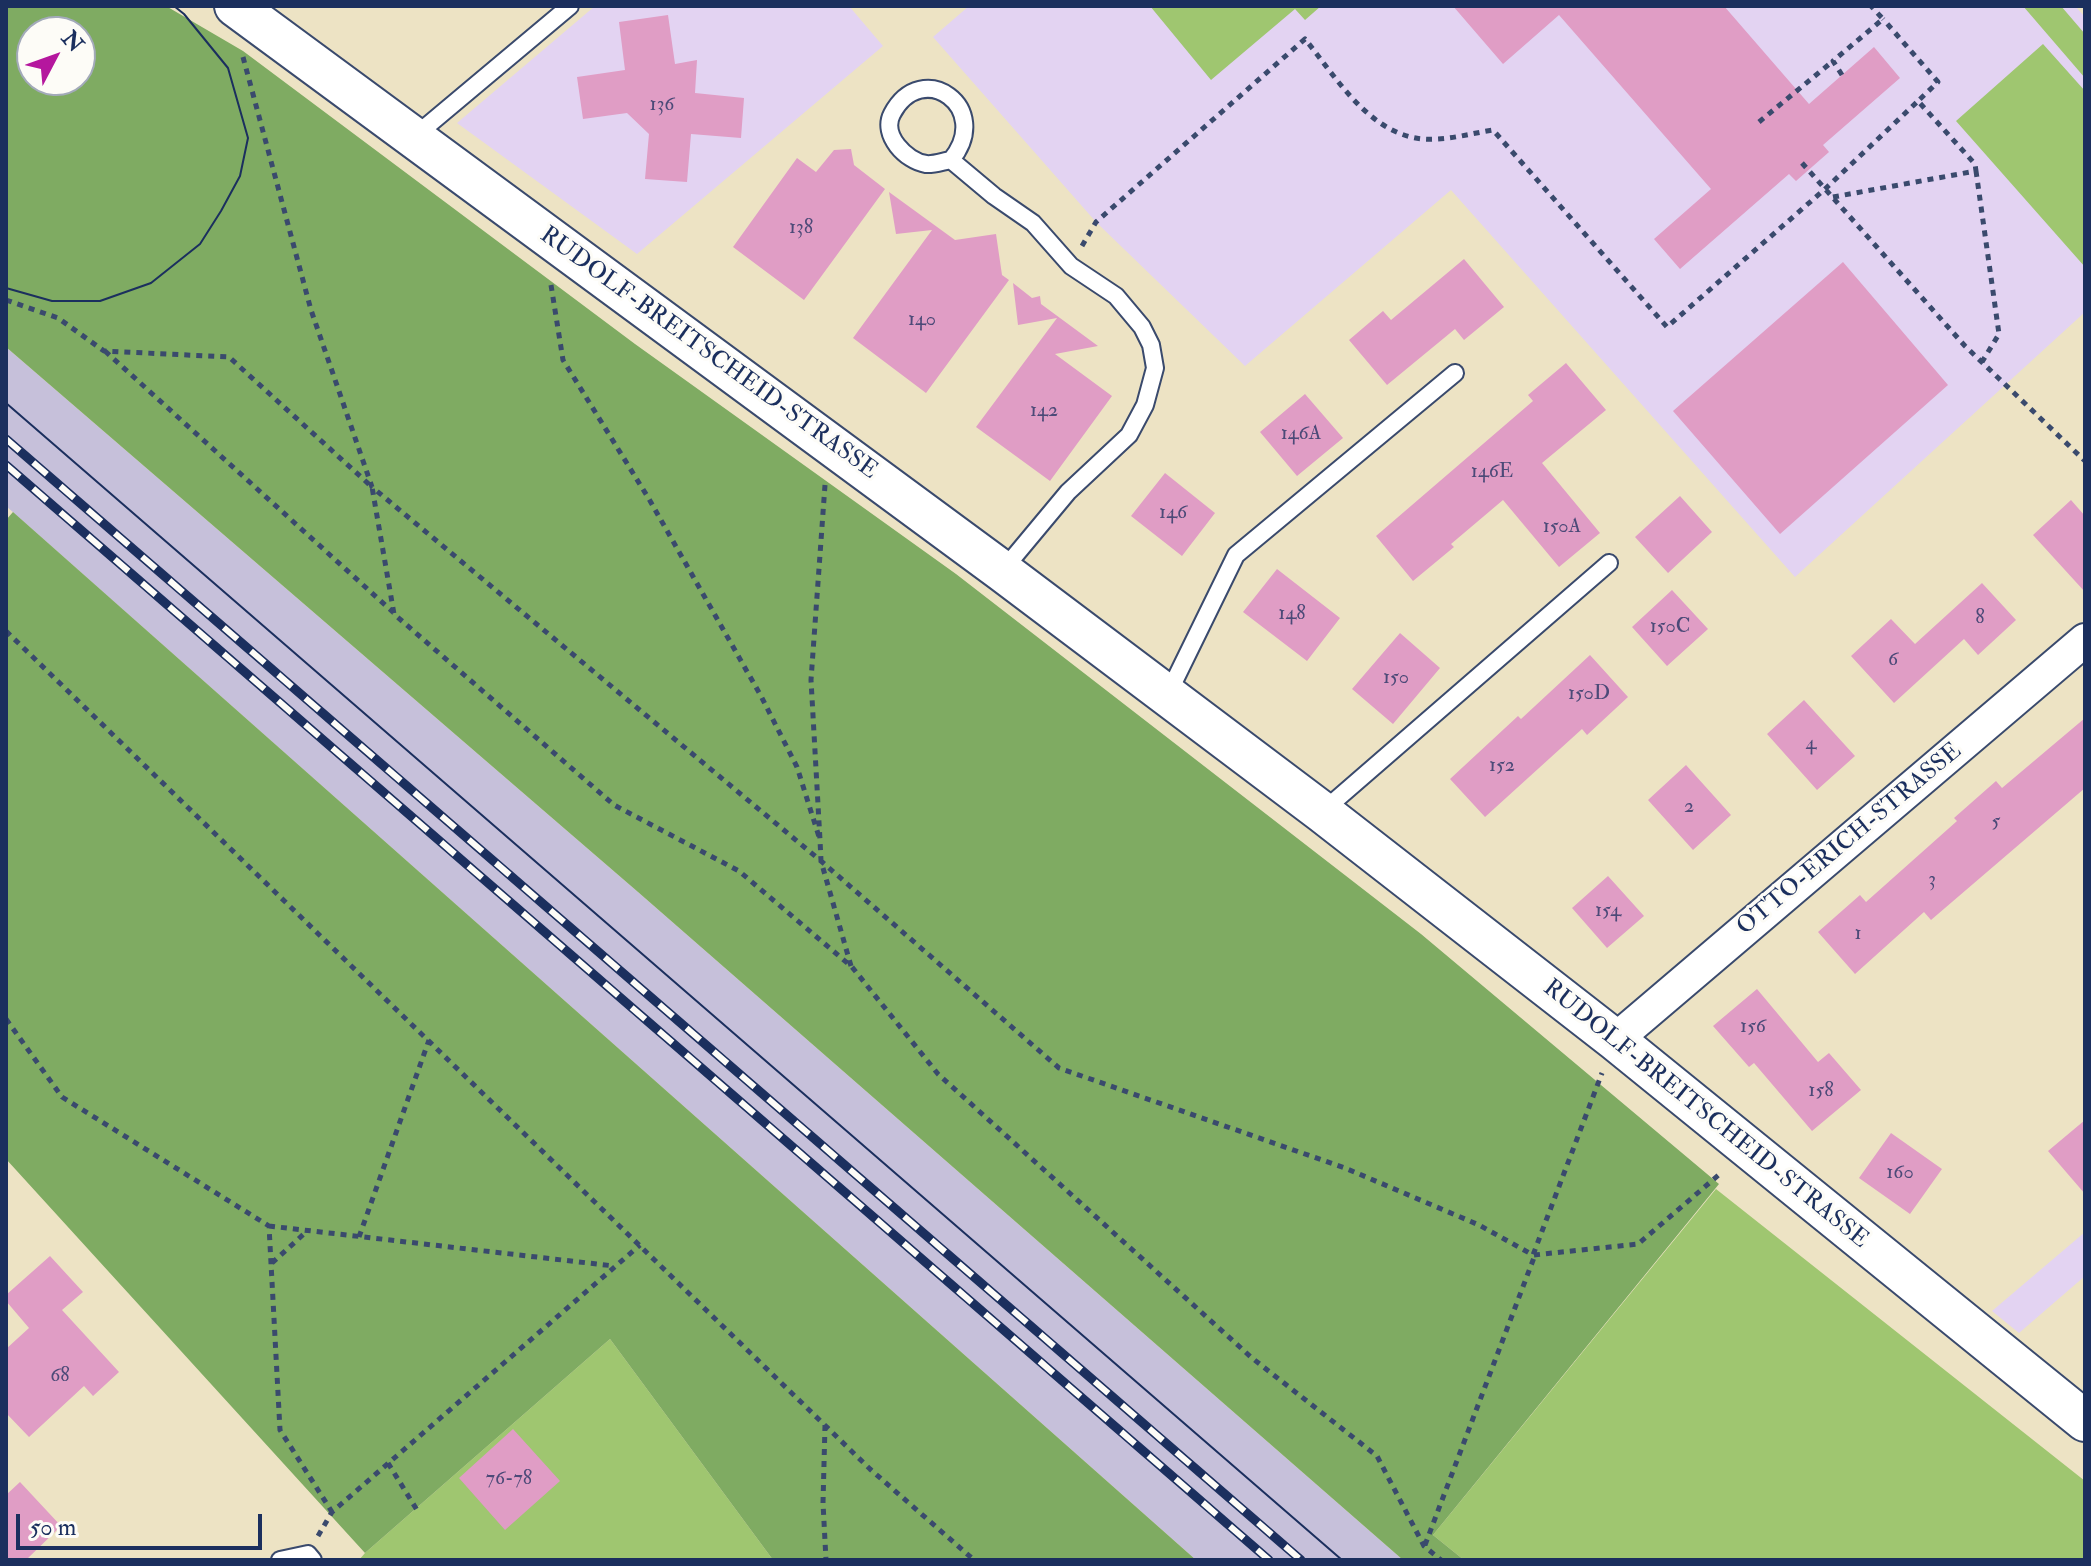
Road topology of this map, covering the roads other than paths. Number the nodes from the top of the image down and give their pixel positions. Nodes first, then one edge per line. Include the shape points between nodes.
1 (235, 6) edge
2 (570, 6) edge
3 (415, 136) junction
4 (951, 160) junction
5 (1455, 373) dead end
6 (1609, 563) dead end
7 (1002, 571) junction
8 (2085, 640) edge
9 (1168, 696) junction
10 (1322, 812) junction
11 (1615, 1040) junction
12 (2085, 1421) edge
13 (280, 1560) edge
14 (313, 1560) edge

1 - 3 street, RUDOLF-BREITSCHEID-STRASSE
2 - 3 lane
3 - 7 street, RUDOLF-BREITSCHEID-STRASSE
4 - 4 lane via 962,147 966,128 961,108 944,92 912,91 889,118 892,138 904,154 926,164
4 - 7 lane via 1033,223 1071,266 1116,296 1142,327 1155,368 1145,405 1129,435 1068,492
5 - 9 lane via 1236,555
6 - 10 lane
7 - 9 street, RUDOLF-BREITSCHEID-STRASSE
8 - 11 street, OTTO-ERICH-STRASSE
9 - 10 street, RUDOLF-BREITSCHEID-STRASSE
10 - 11 street, RUDOLF-BREITSCHEID-STRASSE
11 - 12 street, RUDOLF-BREITSCHEID-STRASSE
13 - 14 lane via 308,1554

